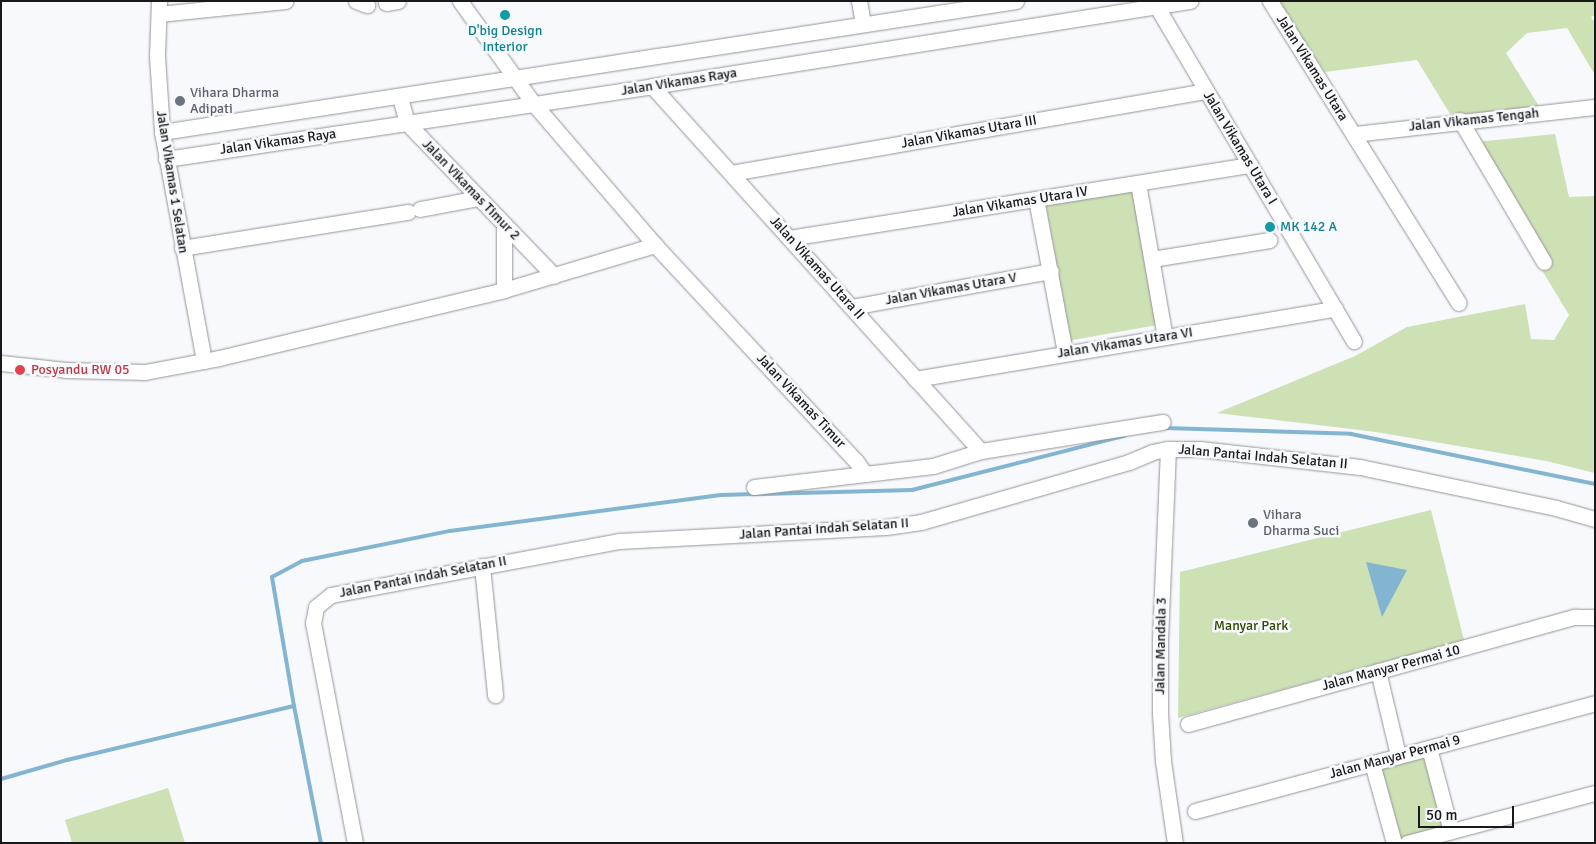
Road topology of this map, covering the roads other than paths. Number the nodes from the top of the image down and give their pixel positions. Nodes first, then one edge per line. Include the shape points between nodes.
1 (285, 1) edge
2 (460, 1) edge
3 (859, 1) edge
4 (1016, 1) edge
5 (1190, 1) edge
6 (1270, 1) edge
7 (1157, 7) junction
8 (159, 8) edge
9 (863, 24) junction
10 (518, 80) junction
11 (652, 86) junction
12 (1206, 91) junction
13 (531, 100) junction
14 (1595, 107) edge
15 (403, 110) junction
16 (1460, 120) junction
17 (1354, 134) junction
18 (164, 146) junction
19 (1250, 165) junction
20 (731, 173) junction
21 (1138, 183) junction
22 (479, 198) junction
23 (1036, 199) junction
24 (504, 224) junction
25 (790, 238) junction
26 (1269, 240) dead end
27 (655, 245) junction
28 (182, 248) junction
29 (1152, 259) junction
30 (1544, 262) dead end
31 (1051, 271) junction
32 (554, 276) junction
33 (504, 290) junction
34 (1459, 303) dead end
35 (851, 306) junction
36 (1335, 309) junction
37 (1165, 337) junction
38 (1354, 341) dead end
39 (1065, 353) junction
40 (204, 361) junction
41 (1, 362) edge
42 (916, 379) junction
43 (1163, 422) dead end
44 (1168, 449) junction
45 (981, 451) junction
46 (865, 474) junction
47 (754, 487) dead end
48 (1595, 520) edge
49 (482, 566) junction
50 (1595, 617) edge
51 (1378, 672) junction
52 (495, 695) dead end
53 (1595, 703) edge
54 (1188, 724) dead end
55 (1429, 748) junction
56 (1398, 755) junction
57 (1372, 763) junction
58 (1595, 793) edge
59 (1195, 811) dead end
60 (1451, 831) junction
61 (1425, 841) edge
62 (355, 843) edge
63 (1175, 843) edge
64 (1394, 843) edge
65 (1407, 843) edge

1 - 8 street
2 - 10 street, Jalan Vikamas Timur
3 - 9 street
4 - 9 street, Jalan Vikamas Raya
5 - 7 street, Jalan Vikamas Raya
6 - 17 street, Jalan Vikamas Utara
7 - 11 street, Jalan Vikamas Raya
7 - 12 street, Jalan Vikamas Utara I
8 - 18 street, Jalan Vikamas 1 Selatan via 157,56
9 - 10 street, Jalan Vikamas Raya
10 - 13 street, Jalan Vikamas Timur
10 - 15 street, Jalan Vikamas Raya
11 - 13 street, Jalan Vikamas Raya
11 - 20 street, Jalan Vikamas Utara II
12 - 19 street, Jalan Vikamas Utara I
12 - 20 street, Jalan Vikamas Utara III
13 - 15 street, Jalan Vikamas Raya
13 - 27 street, Jalan Vikamas Timur
14 - 16 street, Jalan Vikamas Tengah
15 - 18 street, Jalan Vikamas Raya
15 - 18 street, Jalan Vikamas Raya
15 - 22 street, Jalan Vikamas Timur 2
16 - 17 street, Jalan Vikamas Tengah
16 - 30 street
17 - 34 street, Jalan Vikamas Utara
18 - 28 street, Jalan Vikamas 1 Selatan
19 - 21 street, Jalan Vikamas Utara IV
19 - 36 street, Jalan Vikamas Utara I
20 - 25 street, Jalan Vikamas Utara II
21 - 23 street, Jalan Vikamas Utara IV
21 - 29 street
22 - 24 street, Jalan Vikamas Timur 2
22 - 28 street
23 - 25 street, Jalan Vikamas Utara IV
23 - 31 street
24 - 32 street, Jalan Vikamas Timur 2
24 - 33 street
25 - 35 street, Jalan Vikamas Utara II
26 - 29 street
27 - 32 street
27 - 46 street, Jalan Vikamas Timur via 856,460
28 - 40 street, Jalan Vikamas 1 Selatan
29 - 37 street
31 - 35 street, Jalan Vikamas Utara V
31 - 39 street
32 - 33 street
33 - 40 street
35 - 42 street, Jalan Vikamas Utara II
36 - 37 street, Jalan Vikamas Utara VI
36 - 38 street, Jalan Vikamas Utara I
37 - 39 street, Jalan Vikamas Utara VI
39 - 42 street, Jalan Vikamas Utara VI
40 - 41 street via 145,372 66,370
42 - 45 street, Jalan Vikamas Utara II
43 - 45 street
44 - 48 street, Jalan Pantai Indah Selatan II via 1200,449 1360,467 1556,508
44 - 49 street, Jalan Pantai Indah Selatan II via 921,522 886,527 619,541
44 - 63 street, Jalan Mandala 3 via 1160,713 1163,761
45 - 46 street via 932,466
46 - 47 street
49 - 52 street
49 - 62 street, Jalan Pantai Indah Selatan II via 331,594 316,607 313,623 316,642
50 - 51 street, Jalan Manyar Permai 10 via 1575,617
51 - 54 street, Jalan Manyar Permai 10
51 - 56 street
53 - 55 street, Jalan Manyar Permai 9
55 - 56 street, Jalan Manyar Permai 9
55 - 60 street
56 - 57 street, Jalan Manyar Permai 9
57 - 59 street, Jalan Manyar Permai 9
57 - 64 street
58 - 60 street
60 - 61 street
61 - 65 street

